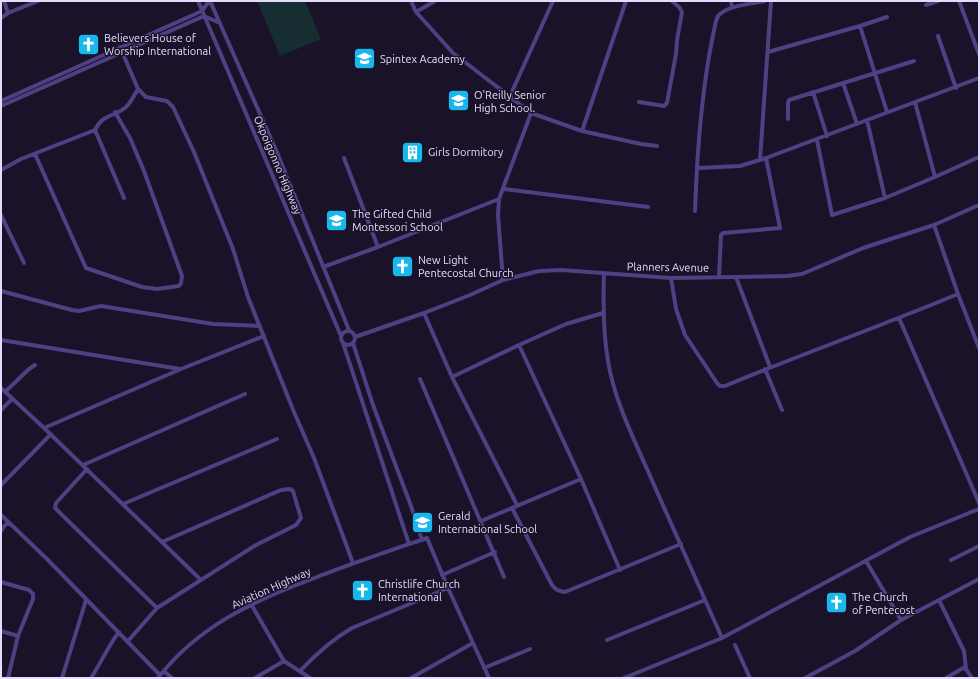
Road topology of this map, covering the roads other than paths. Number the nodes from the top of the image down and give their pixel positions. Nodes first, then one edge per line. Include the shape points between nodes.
1 (4, 1) edge
2 (38, 1) edge
3 (198, 1) edge
4 (210, 1) edge
5 (411, 1) edge
6 (435, 1) edge
7 (553, 1) edge
8 (626, 1) edge
9 (672, 1) edge
10 (731, 1) edge
11 (765, 1) edge
12 (771, 1) edge
13 (938, 1) edge
14 (959, 1) edge
15 (926, 5) dead end
16 (732, 8) junction
17 (202, 11) junction
18 (416, 12) junction
19 (8, 13) junction
20 (204, 16) junction
21 (887, 17) dead end
22 (1, 18) edge
23 (220, 23) junction
24 (860, 26) junction
25 (938, 36) dead end
26 (120, 47) junction
27 (123, 52) junction
28 (768, 52) junction
29 (979, 54) edge
30 (914, 61) dead end
31 (875, 73) junction
32 (979, 78) edge
33 (843, 82) junction
34 (956, 88) junction
35 (138, 89) junction
36 (813, 92) junction
37 (510, 96) junction
38 (1, 101) edge
39 (639, 102) dead end
40 (915, 102) junction
41 (1, 106) edge
42 (115, 112) junction
43 (887, 112) junction
44 (532, 113) junction
45 (788, 119) dead end
46 (868, 120) junction
47 (857, 124) junction
48 (95, 130) junction
49 (582, 131) junction
50 (827, 136) junction
51 (817, 140) junction
52 (657, 146) dead end
53 (35, 154) junction
54 (979, 157) edge
55 (344, 158) dead end
56 (766, 158) junction
57 (760, 160) junction
58 (697, 168) junction
59 (1, 170) edge
60 (935, 177) junction
61 (504, 189) junction
62 (124, 198) dead end
63 (885, 198) junction
64 (499, 200) junction
65 (979, 206) edge
66 (648, 207) dead end
67 (695, 211) dead end
68 (1, 215) edge
69 (934, 225) junction
70 (378, 247) junction
71 (24, 263) dead end
72 (323, 266) junction
73 (604, 273) junction
74 (719, 276) junction
75 (736, 277) junction
76 (671, 278) junction
77 (503, 280) junction
78 (1, 291) edge
79 (958, 294) junction
80 (424, 313) junction
81 (603, 314) junction
82 (899, 318) junction
83 (260, 326) junction
84 (349, 330) junction
85 (264, 336) junction
86 (341, 336) junction
87 (355, 337) junction
88 (1, 340) edge
89 (343, 343) junction
90 (353, 343) junction
91 (519, 345) junction
92 (979, 348) edge
93 (35, 365) dead end
94 (770, 367) junction
95 (181, 369) junction
96 (765, 369) junction
97 (452, 377) junction
98 (420, 379) dead end
99 (1, 388) edge
100 (5, 392) junction
101 (245, 394) dead end
102 (12, 399) junction
103 (1, 410) edge
104 (782, 410) dead end
105 (44, 428) junction
106 (51, 434) junction
107 (277, 439) dead end
108 (83, 465) junction
109 (87, 469) junction
110 (581, 478) junction
111 (1, 485) edge
112 (979, 503) edge
113 (123, 504) junction
114 (517, 505) junction
115 (512, 508) junction
116 (979, 509) edge
117 (1, 515) edge
118 (481, 521) junction
119 (9, 523) junction
120 (1, 531) edge
121 (422, 540) junction
122 (162, 542) junction
123 (409, 544) junction
124 (681, 544) junction
125 (979, 546) edge
126 (495, 552) junction
127 (951, 560) dead end
128 (866, 561) junction
129 (352, 563) junction
130 (620, 570) junction
131 (442, 575) junction
132 (504, 577) dead end
133 (979, 579) edge
134 (201, 580) junction
135 (1, 582) edge
136 (448, 588) junction
137 (86, 600) junction
138 (705, 600) junction
139 (939, 600) junction
140 (251, 604) junction
141 (157, 608) junction
142 (901, 620) junction
143 (1, 630) edge
144 (119, 632) junction
145 (18, 636) junction
146 (722, 638) junction
147 (608, 640) dead end
148 (128, 641) junction
149 (473, 643) junction
150 (735, 645) dead end
151 (530, 649) dead end
152 (284, 660) junction
153 (484, 668) junction
154 (966, 669) junction
155 (164, 671) junction
156 (300, 671) junction
157 (159, 676) edge
158 (8, 678) edge
159 (62, 678) edge
160 (91, 678) edge
161 (172, 678) edge
162 (255, 678) edge
163 (310, 678) edge
164 (411, 678) edge
165 (489, 678) edge
166 (624, 678) edge
167 (750, 678) edge
168 (805, 678) edge
169 (946, 678) edge
170 (972, 678) edge

1 - 19 street
2 - 19 street
3 - 17 street, Okpoigonno Highway
4 - 17 street
4 - 23 street, Okpoigonno Highway
5 - 18 street
6 - 18 street
7 - 37 street
8 - 49 street
9 - 39 street via 682,12 667,103 664,106
10 - 16 street
11 - 16 street
12 - 28 street
13 - 15 street
14 - 29 street
16 - 58 street via 723,11 717,17 704,91
17 - 20 street, Okpoigonno Highway
17 - 26 street
18 - 37 street via 453,53
19 - 22 street
20 - 23 street
20 - 27 street
20 - 86 street, Okpoigonno Highway
21 - 24 street
23 - 72 street, Okpoigonno Highway
24 - 28 street
24 - 31 street
25 - 34 street
26 - 27 street
26 - 38 street
27 - 35 street
27 - 41 street
28 - 57 street
30 - 31 street
31 - 33 street
31 - 43 street
32 - 34 street
33 - 36 street
33 - 47 street
34 - 40 street
35 - 42 street via 130,104
35 - 83 street via 146,97 167,101 173,107 215,202
36 - 45 street via 788,101
36 - 50 street
37 - 44 street
40 - 43 street
40 - 60 street
42 - 48 street via 98,122
42 - 53 street via 144,171 182,276 179,286 157,289 142,287 86,268
43 - 46 street
44 - 49 street
44 - 61 street
46 - 47 street
46 - 63 street
47 - 50 street
48 - 53 street
48 - 62 street
49 - 52 street
50 - 51 street
51 - 56 street
51 - 63 street via 832,215
53 - 59 street
54 - 60 street
55 - 70 street
56 - 57 street
56 - 74 street via 780,228 722,233
57 - 58 street via 740,166
58 - 67 street
60 - 63 street
61 - 64 street
61 - 66 street
64 - 70 street
64 - 77 street
65 - 69 street, Planners Avenue
68 - 71 street
69 - 75 street, Planners Avenue via 863,248 802,274
69 - 79 street
70 - 72 street
72 - 84 street, Okpoigonno Highway
73 - 76 street, Planners Avenue
73 - 77 street, Planners Avenue via 539,271
73 - 81 street
74 - 75 street, Planners Avenue
74 - 76 street, Planners Avenue
75 - 94 street
76 - 96 street via 676,309 685,335 720,386
77 - 80 street, Planners Avenue
78 - 83 street via 79,311 101,306 213,324
79 - 82 street
79 - 92 street
80 - 87 street, Planners Avenue
80 - 97 street
81 - 91 street via 566,324
81 - 124 street via 614,389
82 - 94 street
82 - 112 street
83 - 85 street
84 - 86 street via 344,331
84 - 87 street
85 - 95 street
85 - 129 street via 314,458
86 - 89 street
87 - 90 street
88 - 95 street
89 - 90 street
89 - 123 street
90 - 121 street
91 - 97 street
91 - 110 street
93 - 100 street
94 - 96 street
95 - 105 street
96 - 104 street
97 - 114 street
98 - 118 street
99 - 100 street
100 - 102 street
101 - 108 street
102 - 103 street
102 - 105 street
105 - 106 street
106 - 108 street
106 - 111 street
107 - 113 street
108 - 109 street
109 - 113 street
109 - 141 street via 56,503 55,508
110 - 114 street
110 - 130 street
113 - 122 street
114 - 115 street
115 - 118 street
115 - 130 street via 555,589 565,592
116 - 128 street via 910,537
117 - 119 street
118 - 126 street
119 - 120 street
119 - 137 street
121 - 123 street, Aviation Highway
121 - 131 street, Aviation Highway via 427,538
122 - 134 street
122 - 134 street via 281,490 293,491 300,518 296,525 256,545
123 - 129 street, Aviation Highway
124 - 130 street
124 - 138 street
125 - 127 street
126 - 131 street
126 - 132 street
128 - 142 street
128 - 146 street
129 - 140 street, Aviation Highway
131 - 136 street
133 - 139 street
134 - 141 street
135 - 145 street via 29,590 33,594
136 - 149 street
136 - 156 street via 341,634
137 - 144 street
137 - 159 street
138 - 146 street
138 - 147 street
139 - 142 street
139 - 154 street via 964,651
140 - 152 street
140 - 155 street, Aviation Highway via 202,634 183,649
141 - 148 street
142 - 168 street via 855,651
143 - 145 street
144 - 148 street
144 - 160 street via 105,651
145 - 158 street
146 - 166 street
148 - 157 street
149 - 153 street
149 - 164 street
150 - 167 street
151 - 153 street
152 - 156 street
152 - 162 street
153 - 165 street
154 - 169 street via 961,669
154 - 170 street
155 - 157 street, Aviation Highway
155 - 161 street
156 - 163 street

